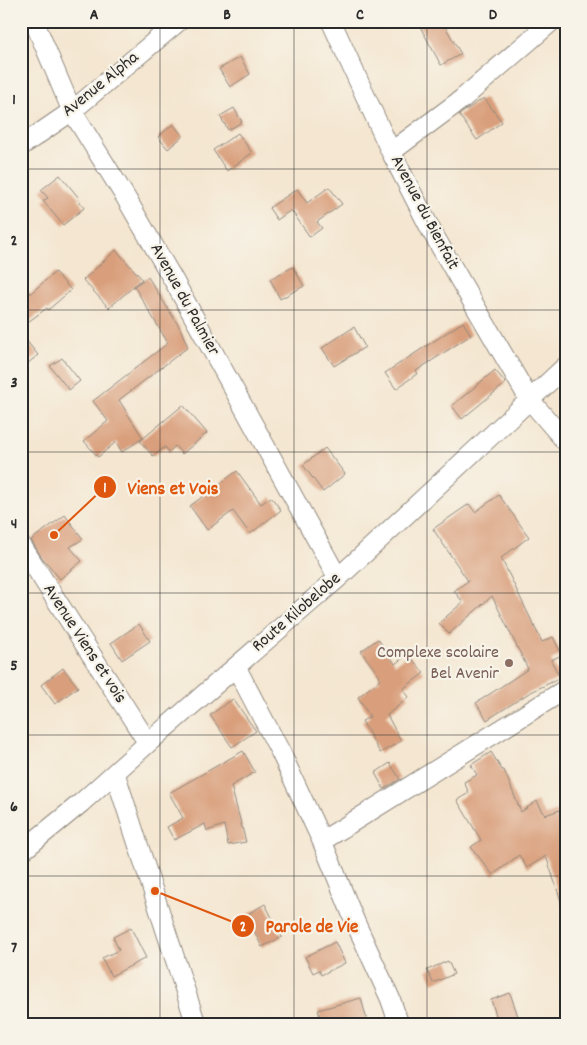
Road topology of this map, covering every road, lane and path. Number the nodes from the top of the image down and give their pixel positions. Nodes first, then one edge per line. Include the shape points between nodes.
1 (34, 21) edge
2 (179, 21) edge
3 (331, 21) edge
4 (552, 21) edge
5 (72, 111) junction
6 (21, 146) edge
7 (391, 152) junction
8 (566, 366) edge
9 (529, 399) junction
10 (566, 442) edge
11 (21, 545) edge
12 (338, 578) junction
13 (236, 667) junction
14 (566, 689) edge
15 (148, 742) junction
16 (115, 774) junction
17 (322, 841) junction
18 (21, 852) edge
19 (196, 1024) edge
20 (399, 1024) edge

1 - 5 street, Avenue du Palmier
2 - 5 street, Avenue Alpha
3 - 7 street, Avenue du Bienfait
4 - 7 street via 462,99
5 - 6 street, Avenue Alpha
5 - 12 street, Avenue du Palmier via 174,282
7 - 9 street, Avenue du Bienfait via 432,232
8 - 9 street, Route Kilobelobe
9 - 10 street, Avenue du Bienfait
9 - 12 street, Route Kilobelobe
11 - 15 street, Avenue Viens et vois
12 - 13 street, Route Kilobelobe
13 - 15 street, Route Kilobelobe
13 - 17 street
14 - 17 street
15 - 16 street, Route Kilobelobe
16 - 18 street, Route Kilobelobe
16 - 19 street
17 - 20 street

